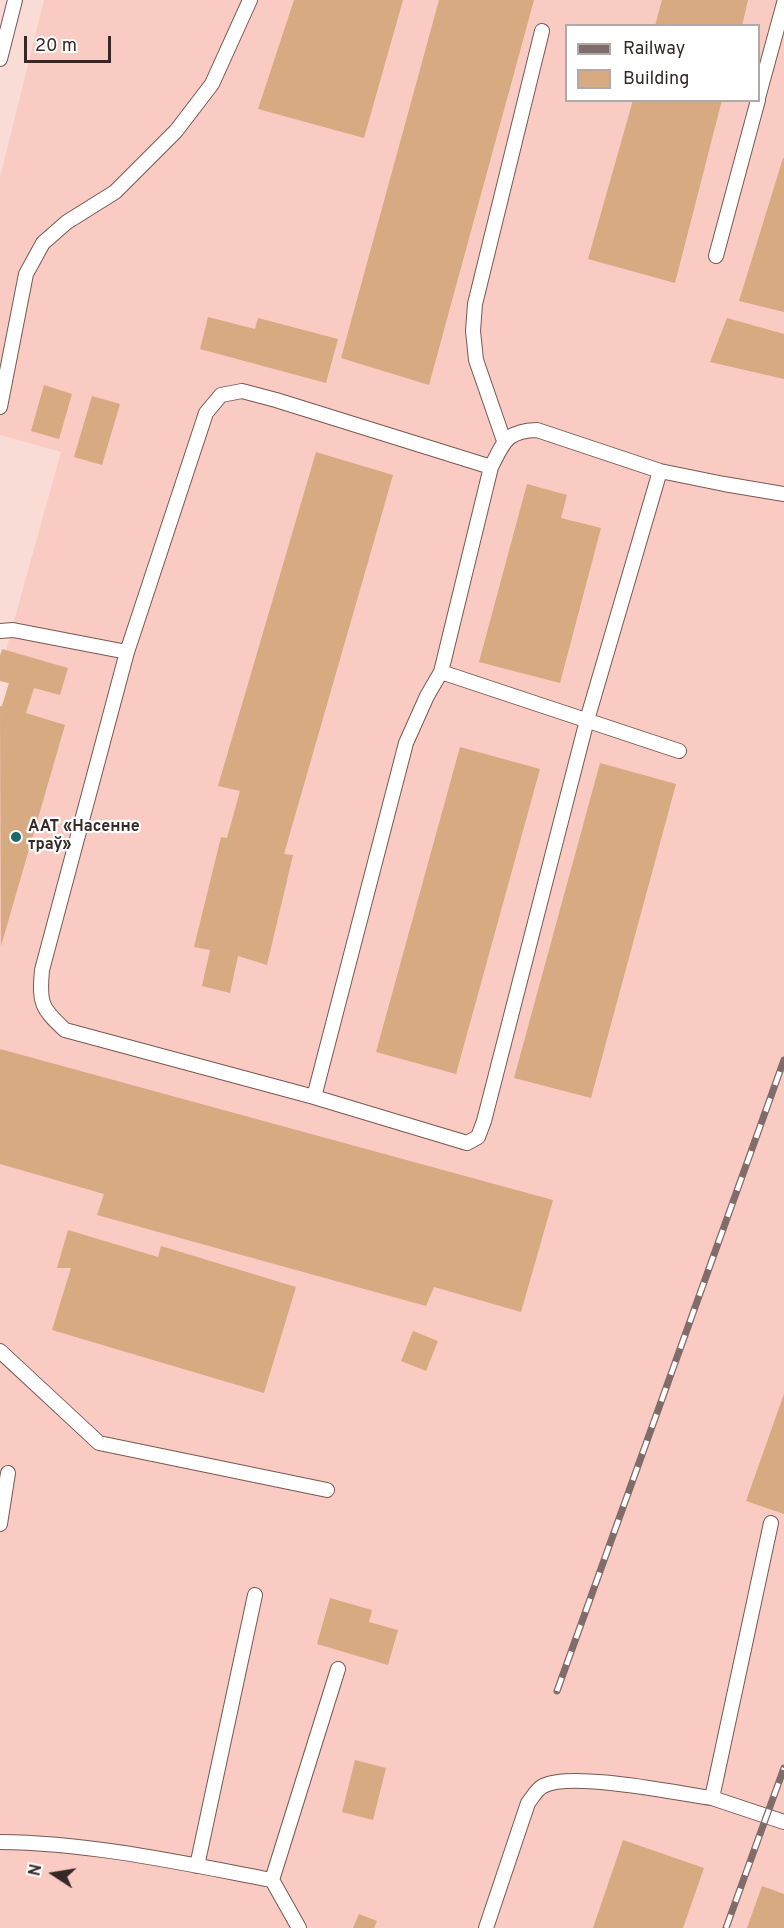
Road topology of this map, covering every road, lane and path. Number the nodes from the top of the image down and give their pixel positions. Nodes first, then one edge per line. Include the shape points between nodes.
1 (15, 0) edge
2 (250, 0) edge
3 (784, 3) edge
4 (542, 32) dead end
5 (0, 58) edge
6 (760, 92) edge
7 (757, 102) edge
8 (716, 256) dead end
9 (0, 406) edge
10 (504, 441) junction
11 (491, 467) junction
12 (660, 471) junction
13 (784, 494) edge
14 (0, 631) edge
15 (127, 652) junction
16 (441, 672) junction
17 (587, 720) junction
18 (679, 751) dead end
19 (314, 1097) junction
20 (0, 1351) edge
21 (8, 1473) dead end
22 (327, 1490) dead end
23 (771, 1523) dead end
24 (0, 1524) edge
25 (255, 1595) dead end
26 (338, 1669) dead end
27 (712, 1798) junction
28 (784, 1822) edge
29 (0, 1842) edge
30 (197, 1866) junction
31 (272, 1880) junction
32 (299, 1928) edge
33 (486, 1928) edge

1 - 5 lane
2 - 9 lane via 212,84 176,131 115,192 67,222 43,243 26,274
3 - 6 lane
4 - 10 lane via 475,304 476,360
7 - 8 lane
10 - 11 lane
10 - 12 lane via 519,430 537,429
11 - 15 lane via 276,400 242,391 221,395 206,413
11 - 16 lane
12 - 13 lane
12 - 17 lane
14 - 15 lane via 13,630
15 - 19 lane via 42,970 40,995 49,1015 65,1030
16 - 17 lane
16 - 19 lane via 406,743
17 - 18 lane
17 - 19 lane via 478,1137 467,1143 456,1141
20 - 22 lane via 99,1443
21 - 24 lane
23 - 27 lane
25 - 30 lane
26 - 31 lane
27 - 28 lane
27 - 33 lane via 591,1781 564,1781 542,1787 528,1803
29 - 30 lane via 117,1851
30 - 31 lane
31 - 32 lane

